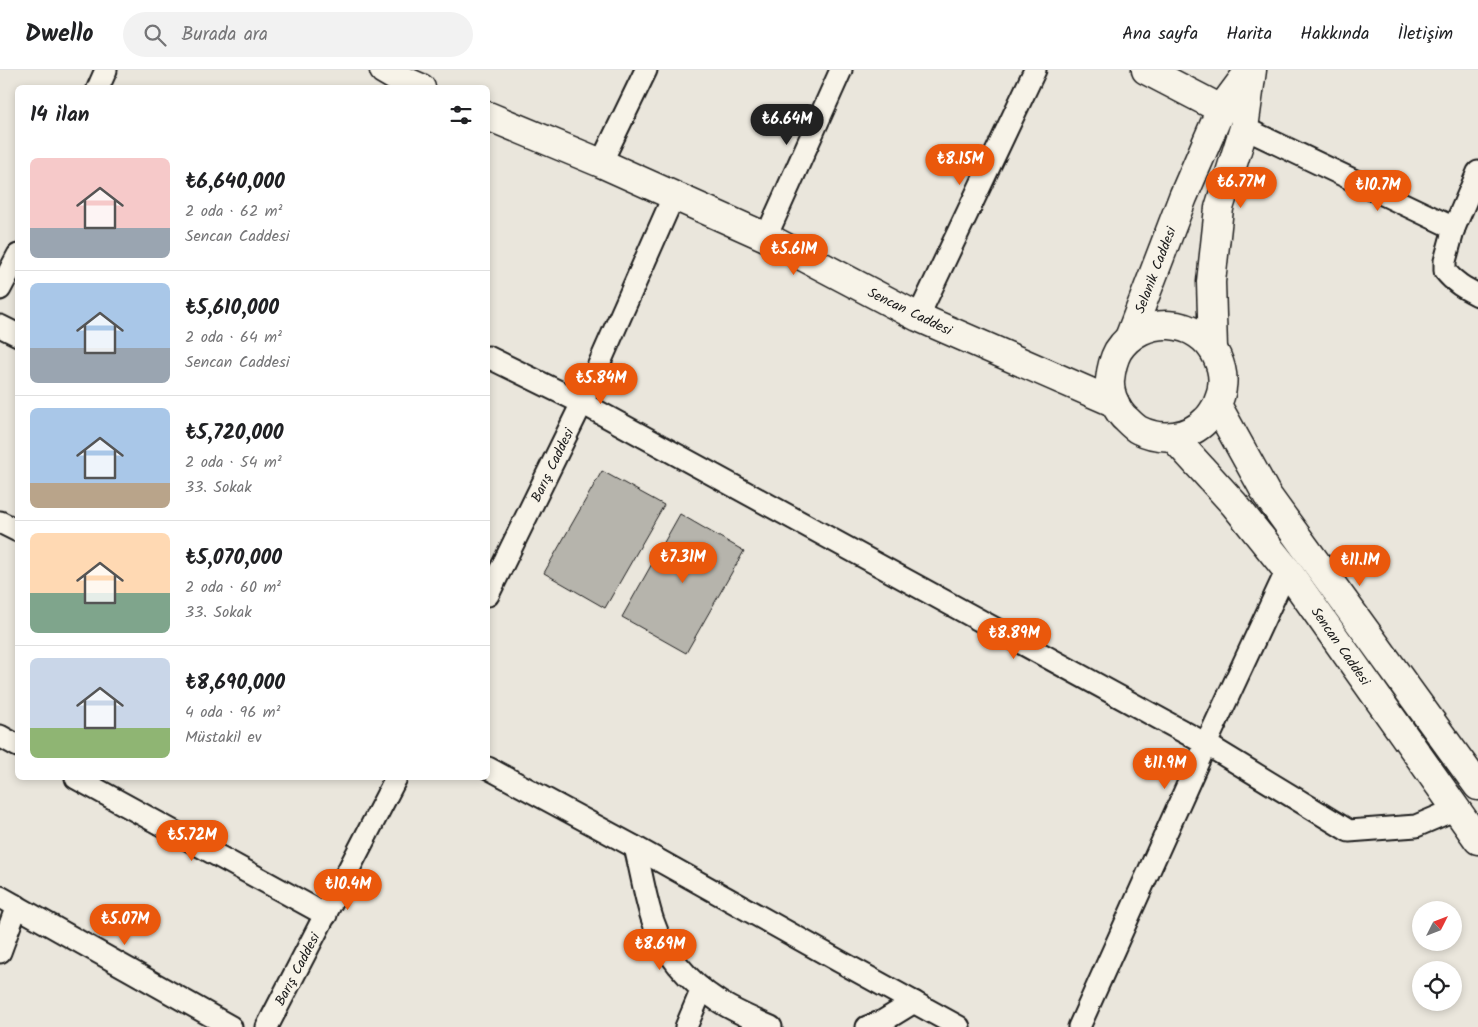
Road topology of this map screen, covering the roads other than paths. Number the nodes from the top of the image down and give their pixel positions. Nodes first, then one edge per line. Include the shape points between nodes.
1 (106, 70) edge
2 (384, 70) edge
3 (646, 70) edge
4 (841, 70) edge
5 (1035, 70) edge
6 (1146, 70) edge
7 (1251, 70) edge
8 (99, 85) edge
9 (415, 85) edge
10 (1221, 109) junction
11 (490, 117) edge
12 (1244, 128) junction
13 (601, 164) junction
14 (1478, 172) edge
15 (674, 195) junction
16 (1454, 228) junction
17 (766, 237) junction
18 (15, 261) edge
19 (0, 289) edge
20 (1478, 294) edge
21 (918, 317) junction
22 (0, 326) edge
23 (15, 334) edge
24 (1129, 338) junction
25 (1213, 349) junction
26 (490, 357) edge
27 (582, 403) junction
28 (1115, 403) junction
29 (1217, 405) junction
30 (1173, 436) junction
31 (0, 522) edge
32 (15, 530) edge
33 (494, 568) edge
34 (1287, 570) junction
35 (490, 586) edge
36 (0, 736) edge
37 (15, 744) edge
38 (1206, 744) junction
39 (490, 769) edge
40 (80, 780) edge
41 (395, 780) edge
42 (1478, 786) edge
43 (1456, 809) junction
44 (1478, 840) edge
45 (635, 847) junction
46 (8, 901) edge
47 (326, 915) junction
48 (0, 952) edge
49 (702, 989) junction
50 (914, 1002) junction
51 (231, 1027) edge
52 (267, 1027) edge
53 (686, 1027) edge
54 (771, 1027) edge
55 (867, 1027) edge
56 (960, 1027) edge
57 (1080, 1027) edge

1 - 8 street
2 - 9 street
3 - 13 street
4 - 17 street
5 - 21 street
6 - 10 street
7 - 10 street, Selanik Caddesi
7 - 12 street
10 - 24 street, Selanik Caddesi
11 - 13 street, Sencan Caddesi
12 - 16 street
12 - 25 street via 1219,208 1211,282
13 - 15 street, Sencan Caddesi
14 - 16 street
15 - 17 street, Sencan Caddesi
15 - 27 street, Barış Caddesi
16 - 20 street via 1445,271 1453,281
17 - 21 street, Sencan Caddesi
18 - 19 street
21 - 28 street, Sencan Caddesi
22 - 23 street
24 - 25 street via 1144,328 1163,324 1182,326 1200,335
24 - 28 street via 1111,368 1110,386
25 - 29 street via 1221,367 1223,386
26 - 27 street
27 - 33 street, Barış Caddesi
27 - 38 street
28 - 30 street via 1124,418 1138,430 1155,436
29 - 30 street via 1206,421 1190,432
29 - 42 street via 1267,495
30 - 34 street, Sencan Caddesi
31 - 32 street
33 - 35 street, Barış Caddesi
34 - 38 street
34 - 43 street, Sencan Caddesi
36 - 37 street
38 - 43 street via 1350,831 1416,826
38 - 57 street
39 - 45 street
40 - 47 street
41 - 47 street, Barış Caddesi
43 - 44 street, Sencan Caddesi
45 - 49 street via 653,921 662,942
45 - 50 street
46 - 48 street
46 - 51 street
47 - 52 street, Barış Caddesi
49 - 53 street
49 - 54 street via 733,1010
50 - 55 street via 883,1022
50 - 56 street

